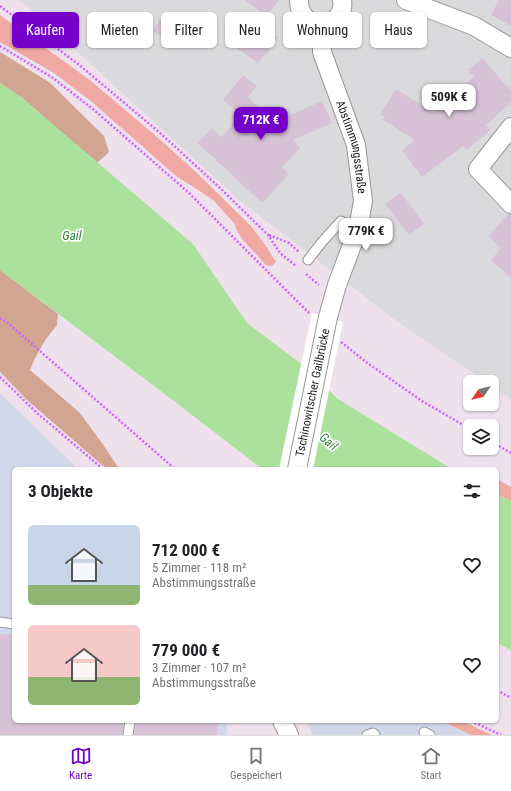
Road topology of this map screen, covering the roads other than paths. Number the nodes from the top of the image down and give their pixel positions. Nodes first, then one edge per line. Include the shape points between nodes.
1 (299, 0) edge
2 (342, 0) edge
3 (406, 0) edge
4 (301, 12) edge
5 (340, 12) edge
6 (322, 48) edge
7 (511, 48) edge
8 (511, 127) edge
9 (511, 204) edge
10 (358, 229) junction
11 (308, 260) road end
12 (328, 317) joint
13 (296, 467) edge
14 (0, 622) edge
15 (12, 624) edge
16 (130, 723) edge
17 (283, 723) edge
18 (128, 735) edge
19 (289, 735) edge
20 (367, 735) edge
21 (375, 735) edge

1 - 4 street
2 - 5 street
3 - 7 street via 474,26
6 - 10 street, Abstimmungsstraße via 356,145 362,201
8 - 9 street via 478,169
10 - 11 lane via 341,221
10 - 12 street, Abstimmungsstraße
12 - 13 street, Tschinowitscher Gailbrücke, bridge
14 - 15 lane
16 - 18 lane
17 - 19 street
20 - 21 lane

